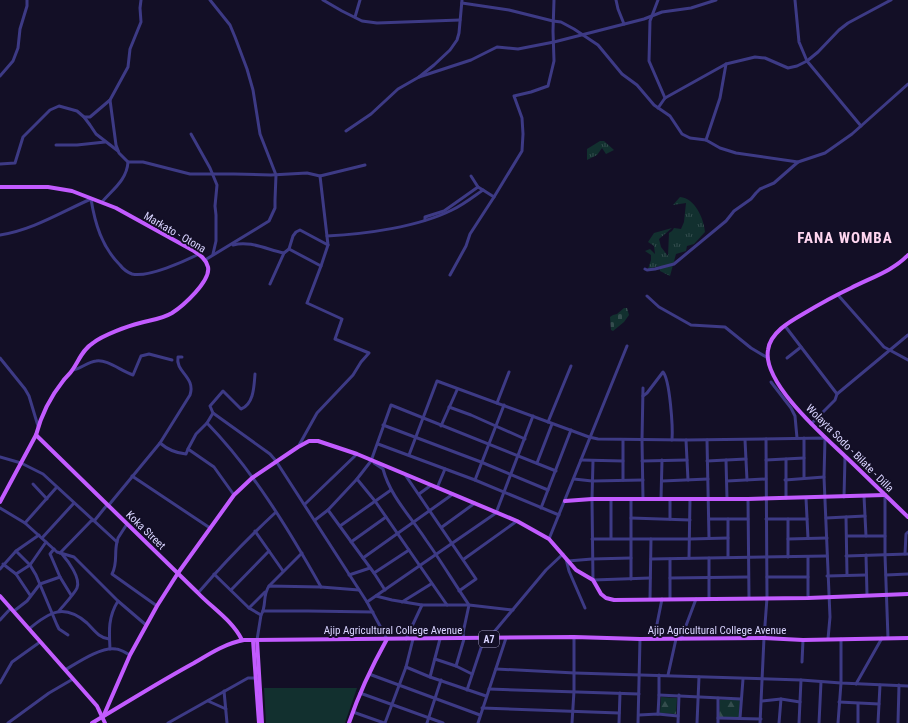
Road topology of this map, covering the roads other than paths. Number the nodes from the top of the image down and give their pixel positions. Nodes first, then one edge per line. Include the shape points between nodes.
1 (27, 0) edge
2 (141, 0) edge
3 (210, 0) edge
4 (323, 0) edge
5 (360, 0) edge
6 (554, 0) edge
7 (616, 0) edge
8 (658, 0) edge
9 (716, 0) edge
10 (795, 0) edge
11 (890, 0) edge
12 (462, 1) edge
13 (651, 16) junction
14 (355, 17) junction
15 (460, 20) junction
16 (554, 20) junction
17 (624, 24) junction
18 (584, 34) junction
19 (554, 42) junction
20 (807, 61) junction
21 (726, 64) junction
22 (0, 76) edge
23 (419, 77) junction
24 (908, 84) edge
25 (665, 98) junction
26 (110, 100) junction
27 (658, 108) junction
28 (84, 117) junction
29 (861, 126) junction
30 (346, 131) dead end
31 (191, 134) dead end
32 (706, 140) junction
33 (105, 142) junction
34 (56, 145) dead end
35 (118, 151) junction
36 (128, 162) junction
37 (798, 162) junction
38 (0, 164) edge
39 (365, 165) dead end
40 (214, 175) junction
41 (276, 175) junction
42 (320, 176) junction
43 (471, 176) dead end
44 (478, 186) junction
45 (0, 187) edge
46 (483, 190) junction
47 (494, 197) junction
48 (91, 199) junction
49 (102, 202) junction
50 (425, 220) junction
51 (0, 235) edge
52 (327, 236) junction
53 (328, 245) junction
54 (229, 246) junction
55 (289, 249) junction
56 (284, 253) junction
57 (199, 254) junction
58 (213, 254) junction
59 (908, 255) edge
60 (205, 260) junction
61 (321, 266) junction
62 (645, 269) dead end
63 (450, 274) dead end
64 (270, 284) dead end
65 (838, 295) junction
66 (647, 296) dead end
67 (785, 326) junction
68 (908, 336) edge
69 (627, 346) dead end
70 (801, 347) junction
71 (890, 350) junction
72 (182, 357) dead end
73 (0, 358) edge
74 (768, 358) junction
75 (787, 358) dead end
76 (172, 360) dead end
77 (908, 360) edge
78 (571, 366) dead end
79 (73, 370) junction
80 (509, 372) dead end
81 (255, 374) dead end
82 (771, 382) dead end
83 (643, 388) dead end
84 (457, 390) junction
85 (837, 394) junction
86 (643, 396) junction
87 (497, 403) junction
88 (504, 405) junction
89 (448, 408) junction
90 (213, 413) junction
91 (533, 416) junction
92 (423, 419) junction
93 (548, 422) junction
94 (207, 423) junction
95 (552, 424) junction
96 (811, 424) junction
97 (383, 425) junction
98 (38, 426) junction
99 (441, 426) junction
100 (496, 426) junction
101 (571, 430) junction
102 (36, 435) junction
103 (416, 436) junction
104 (589, 437) junction
105 (766, 438) junction
106 (797, 438) junction
107 (804, 438) junction
108 (825, 438) junction
109 (525, 439) junction
110 (623, 440) junction
111 (642, 440) junction
112 (672, 440) junction
113 (686, 440) junction
114 (707, 440) junction
115 (745, 440) junction
116 (160, 443) junction
117 (378, 444) junction
118 (488, 444) junction
119 (298, 447) junction
120 (188, 449) junction
121 (357, 454) junction
122 (409, 455) junction
123 (518, 456) junction
124 (845, 456) junction
125 (0, 457) edge
126 (804, 458) junction
127 (746, 459) junction
128 (786, 459) junction
129 (581, 460) junction
130 (662, 460) junction
131 (687, 460) junction
132 (726, 460) junction
133 (766, 460) junction
134 (276, 461) junction
135 (371, 461) junction
136 (593, 461) junction
137 (623, 461) junction
138 (642, 461) junction
139 (707, 461) junction
140 (481, 462) junction
141 (21, 463) junction
142 (537, 463) junction
143 (444, 469) junction
144 (556, 471) junction
145 (510, 474) junction
146 (132, 476) junction
147 (406, 476) junction
148 (824, 477) junction
149 (252, 478) junction
150 (804, 478) junction
151 (357, 479) junction
152 (574, 479) junction
153 (708, 479) junction
154 (766, 479) junction
155 (475, 480) junction
156 (592, 480) junction
157 (622, 480) junction
158 (643, 480) junction
159 (688, 480) junction
160 (747, 480) junction
161 (786, 480) junction
162 (662, 481) junction
163 (727, 481) junction
164 (33, 484) dead end
165 (430, 486) junction
166 (56, 488) junction
167 (437, 488) junction
168 (391, 490) junction
169 (548, 490) junction
170 (504, 492) junction
171 (420, 494) junction
172 (453, 494) junction
173 (234, 495) junction
174 (885, 495) junction
175 (864, 496) junction
176 (826, 497) junction
177 (844, 497) junction
178 (766, 498) junction
179 (786, 498) junction
180 (806, 498) junction
181 (46, 499) junction
182 (611, 499) junction
183 (643, 499) junction
184 (661, 499) junction
185 (670, 499) junction
186 (690, 499) junction
187 (708, 499) junction
188 (727, 499) junction
189 (748, 499) junction
190 (592, 500) junction
191 (631, 500) junction
192 (0, 501) edge
193 (375, 501) junction
194 (565, 501) junction
195 (74, 503) junction
196 (475, 503) junction
197 (305, 504) junction
198 (107, 505) junction
199 (0, 508) edge
200 (541, 508) junction
201 (328, 510) junction
202 (431, 510) junction
203 (275, 513) junction
204 (496, 513) junction
205 (559, 515) junction
206 (865, 516) junction
207 (386, 517) junction
208 (846, 517) junction
209 (908, 517) edge
210 (632, 518) junction
211 (826, 518) junction
212 (670, 519) junction
213 (728, 519) junction
214 (748, 519) junction
215 (766, 519) junction
216 (788, 519) junction
217 (808, 519) junction
218 (93, 520) junction
219 (315, 520) junction
220 (690, 520) junction
221 (709, 520) junction
222 (517, 521) junction
223 (414, 522) junction
224 (25, 523) junction
225 (127, 524) junction
226 (340, 526) junction
227 (442, 527) junction
228 (210, 528) junction
229 (256, 531) junction
230 (908, 532) edge
231 (39, 535) junction
232 (397, 535) junction
233 (846, 536) junction
234 (866, 536) junction
235 (885, 536) junction
236 (42, 538) junction
237 (610, 538) junction
238 (709, 538) junction
239 (728, 538) junction
240 (808, 538) junction
241 (827, 538) junction
242 (549, 539) junction
243 (592, 539) junction
244 (631, 539) junction
245 (651, 539) junction
246 (690, 539) junction
247 (788, 539) junction
248 (46, 542) junction
249 (117, 542) junction
250 (351, 542) junction
251 (452, 543) junction
252 (54, 549) junction
253 (409, 550) junction
254 (16, 551) junction
255 (269, 551) junction
256 (61, 553) junction
257 (302, 553) junction
258 (907, 554) edge
259 (436, 555) junction
260 (866, 555) junction
261 (885, 555) junction
262 (827, 556) junction
263 (846, 556) junction
264 (565, 557) junction
265 (728, 557) junction
266 (748, 557) junction
267 (767, 557) junction
268 (788, 557) junction
269 (808, 557) junction
270 (363, 558) junction
271 (631, 558) junction
272 (689, 558) junction
273 (709, 558) junction
274 (464, 559) junction
275 (592, 559) junction
276 (651, 559) junction
277 (670, 559) junction
278 (3, 564) junction
279 (30, 566) junction
280 (419, 566) junction
281 (370, 568) junction
282 (0, 569) edge
283 (282, 571) junction
284 (374, 572) junction
285 (178, 573) junction
286 (16, 574) junction
287 (214, 574) junction
288 (886, 574) junction
289 (908, 574) edge
290 (349, 575) junction
291 (847, 575) junction
292 (866, 575) junction
293 (828, 576) junction
294 (60, 577) junction
295 (709, 577) junction
296 (748, 577) junction
297 (767, 577) junction
298 (808, 577) junction
299 (631, 578) junction
300 (650, 578) junction
301 (670, 578) junction
302 (593, 580) junction
303 (40, 584) junction
304 (431, 584) junction
305 (269, 586) junction
306 (321, 587) junction
307 (232, 590) junction
308 (359, 590) junction
309 (385, 590) junction
310 (459, 591) junction
311 (265, 592) junction
312 (198, 593) junction
313 (908, 594) edge
314 (30, 595) junction
315 (71, 595) junction
316 (867, 595) junction
317 (886, 595) junction
318 (0, 596) edge
319 (376, 596) junction
320 (828, 597) junction
321 (749, 598) junction
322 (768, 598) junction
323 (808, 598) junction
324 (650, 599) junction
325 (662, 599) junction
326 (670, 599) junction
327 (696, 599) junction
328 (710, 599) junction
329 (118, 601) junction
330 (367, 602) junction
331 (402, 602) junction
332 (422, 605) junction
333 (446, 605) junction
334 (469, 605) junction
335 (157, 606) junction
336 (249, 608) junction
337 (584, 608) dead end
338 (12, 609) junction
339 (513, 610) junction
340 (59, 611) junction
341 (373, 612) junction
342 (52, 613) junction
343 (262, 613) junction
344 (0, 620) edge
345 (146, 625) junction
346 (29, 629) junction
347 (68, 635) dead end
348 (574, 637) junction
349 (487, 638) junction
350 (506, 638) junction
351 (764, 638) junction
352 (882, 638) junction
353 (888, 638) junction
354 (908, 638) edge
355 (109, 639) junction
356 (387, 639) junction
357 (406, 639) junction
358 (413, 639) junction
359 (440, 639) junction
360 (464, 639) junction
361 (640, 639) junction
362 (654, 639) junction
363 (676, 639) junction
364 (681, 639) junction
365 (828, 639) junction
366 (841, 639) junction
367 (242, 640) junction
368 (255, 640) junction
369 (803, 640) junction
370 (40, 642) junction
371 (110, 649) junction
372 (130, 655) junction
373 (435, 659) junction
374 (802, 662) dead end
375 (456, 666) junction
376 (406, 667) junction
377 (496, 669) junction
378 (65, 670) junction
379 (575, 673) junction
380 (369, 674) junction
381 (472, 674) junction
382 (640, 674) junction
383 (659, 675) junction
384 (668, 675) junction
385 (430, 677) junction
386 (699, 677) junction
387 (73, 678) junction
388 (257, 678) junction
389 (743, 679) junction
390 (763, 679) junction
391 (441, 680) junction
392 (801, 680) junction
393 (821, 682) junction
394 (0, 683) edge
395 (841, 683) junction
396 (856, 684) junction
397 (400, 685) junction
398 (880, 685) junction
399 (899, 685) junction
400 (908, 686) edge
401 (489, 689) junction
402 (467, 690) junction
403 (224, 691) junction
404 (574, 691) junction
405 (360, 693) junction
406 (620, 693) junction
407 (639, 694) junction
408 (659, 695) junction
409 (679, 695) junction
410 (486, 696) junction
411 (698, 696) junction
412 (718, 698) junction
413 (436, 699) junction
414 (741, 699) junction
415 (781, 699) junction
416 (208, 701) junction
417 (762, 701) junction
418 (800, 702) junction
419 (839, 702) junction
420 (858, 704) junction
421 (879, 704) junction
422 (392, 705) junction
423 (482, 708) junction
424 (226, 709) junction
425 (573, 711) junction
426 (353, 712) junction
427 (619, 713) junction
428 (639, 714) junction
429 (658, 714) junction
430 (480, 715) junction
431 (678, 716) junction
432 (103, 717) junction
433 (429, 718) junction
434 (718, 718) junction
435 (740, 718) junction
436 (373, 719) junction
437 (761, 719) junction
438 (8, 723) edge
439 (92, 723) edge
440 (105, 723) edge
441 (169, 723) edge
442 (227, 723) edge
443 (258, 723) edge
444 (262, 723) edge
445 (349, 723) edge
446 (371, 723) edge
447 (385, 723) edge
448 (427, 723) edge
449 (443, 723) edge
450 (478, 723) edge
451 (572, 723) edge
452 (619, 723) edge
453 (638, 723) edge
454 (678, 723) edge
455 (697, 723) edge
456 (718, 723) edge
457 (760, 723) edge
458 (780, 723) edge
459 (799, 723) edge
460 (819, 723) edge
461 (838, 723) edge
462 (858, 723) edge
463 (878, 723) edge
464 (898, 723) edge

1 - 22 street via 18,48 13,61
2 - 26 street via 141,22 130,49 128,67
3 - 41 street via 230,25 235,36 253,90 260,134
4 - 14 street
5 - 14 street
6 - 16 street
7 - 17 street
8 - 13 street
9 - 13 street
10 - 20 street via 799,42
11 - 20 street via 848,23
12 - 15 street
12 - 16 street
13 - 17 street
13 - 25 street via 649,60
14 - 15 street via 362,21 377,23
15 - 23 street via 457,40 450,50
16 - 18 street
16 - 19 street
17 - 18 street
18 - 19 street
18 - 27 street via 598,45 622,74 637,85
19 - 23 street via 518,49 498,47 471,60
19 - 47 street via 554,61 548,86 514,96 522,118 522,151
20 - 21 street via 788,68 755,57
20 - 29 street
21 - 25 street
21 - 32 street via 720,98
23 - 30 street via 398,89 371,114
24 - 29 street
25 - 27 street
26 - 28 street via 90,117
26 - 35 street
27 - 32 street via 670,116 682,134
28 - 33 street
28 - 38 street via 77,111 59,106 50,110 23,136 15,163
29 - 37 street via 825,153
31 - 40 street
32 - 37 street via 736,153
33 - 34 street
33 - 35 street
35 - 36 street
36 - 40 street via 143,162 190,174
36 - 49 street via 123,178
37 - 62 street via 774,183 760,189 674,264
39 - 42 street
40 - 41 street
40 - 58 street via 217,186 214,206 216,241
41 - 42 street via 307,173
41 - 54 street via 275,208 269,221
42 - 52 street
43 - 44 street
44 - 46 street
44 - 50 street via 444,210 425,217
45 - 48 main road, Markato - Otona via 59,188
46 - 47 street
46 - 50 street via 454,209
47 - 63 street via 470,234
48 - 49 main road, Markato - Otona
48 - 51 street via 24,229
48 - 57 street via 101,239 109,253 125,270 137,274 154,272
49 - 57 main road, Markato - Otona
50 - 52 street via 383,230
52 - 53 street
53 - 55 street via 300,230 293,236
53 - 61 street
54 - 56 street via 238,243
54 - 58 street
55 - 56 street
55 - 61 street
56 - 64 street
57 - 60 main road, Markato - Otona
58 - 60 street
59 - 65 main road via 895,266
60 - 79 main road, Markato - Otona via 207,276 196,292 172,313 96,340 84,351
61 - 119 street via 307,303 342,319 335,339 369,353 353,375 317,412
65 - 67 main road
65 - 71 street via 874,336
66 - 74 street via 659,307 691,325 725,327
67 - 70 street
67 - 74 main road via 771,340
68 - 71 street
69 - 104 street
70 - 75 street
70 - 85 street
71 - 77 street
71 - 85 street
72 - 116 street via 178,357 178,365 190,380 191,392
73 - 98 street via 29,396
74 - 96 main road, Wolayta Sodo - Bilate - Dilla via 780,386
76 - 79 street via 149,354 141,356 133,375 100,360
78 - 93 street
79 - 98 main road, Markato - Otona via 54,394
80 - 87 street
81 - 90 street via 251,399 244,408 241,409 224,391 210,406
82 - 106 street via 795,416
83 - 86 street
84 - 87 street
84 - 89 street
84 - 92 street via 437,381
85 - 96 street via 835,400
86 - 111 street
86 - 112 street via 663,372 667,382 672,418
87 - 88 street
88 - 91 street
88 - 100 street
89 - 99 street
89 - 100 street
90 - 94 street
90 - 134 street
91 - 93 street
91 - 109 street
92 - 97 street via 391,405
92 - 99 street
92 - 103 street
93 - 95 street
94 - 120 street via 196,434
94 - 149 street
95 - 101 street
95 - 142 street
96 - 108 main road, Wolayta Sodo - Bilate - Dilla
97 - 103 street
97 - 117 street
98 - 102 main road, Markato - Otona
99 - 118 street
100 - 109 street
100 - 118 street
101 - 104 street
101 - 144 street
102 - 141 main road, Markato - Otona
102 - 198 main road, Koka Street
103 - 122 street
103 - 140 street
104 - 110 street
104 - 129 street
105 - 106 street
105 - 115 street
105 - 133 street
106 - 107 street
107 - 108 street
107 - 126 street
108 - 124 main road, Wolayta Sodo - Bilate - Dilla
108 - 148 street
109 - 123 street
110 - 111 street
110 - 137 street
111 - 112 street
111 - 138 street
112 - 113 street
113 - 114 street
113 - 131 street
114 - 115 street
114 - 139 street
115 - 127 street
116 - 120 street via 178,454 186,454
116 - 146 street
117 - 122 street
117 - 135 street
118 - 123 street
118 - 140 street
119 - 121 main road via 309,441 318,441
119 - 134 main road
120 - 173 street via 214,467
121 - 135 main road
121 - 197 street
122 - 143 street
123 - 142 street
123 - 145 street
124 - 174 main road, Wolayta Sodo - Bilate - Dilla
124 - 177 street
125 - 141 street
126 - 128 street
126 - 150 street
127 - 132 street
127 - 160 street
128 - 133 street
128 - 161 street
129 - 136 street
129 - 152 street
130 - 131 street
130 - 138 street
130 - 162 street
131 - 159 street
132 - 139 street
132 - 163 street
133 - 154 street
134 - 149 main road
134 - 197 street
135 - 147 main road
135 - 151 street
135 - 168 street via 383,469
136 - 137 street
136 - 156 street
137 - 157 street
138 - 158 street
139 - 153 street
140 - 145 street
140 - 155 street
141 - 166 street via 42,474
141 - 192 main road, Markato - Otona
142 - 144 street
143 - 155 street
143 - 167 street
144 - 169 street
145 - 169 street
145 - 170 street
146 - 198 street
146 - 228 street
147 - 165 main road
147 - 171 street
148 - 150 street
148 - 176 street
149 - 173 main road
149 - 203 street
150 - 161 street
151 - 193 street
151 - 201 street
152 - 156 street
152 - 194 street
153 - 159 street
153 - 187 street
154 - 160 street
154 - 178 street
155 - 170 street
156 - 157 street
156 - 190 street
157 - 158 street
158 - 183 street
159 - 162 street
160 - 163 street
161 - 179 street
162 - 184 street
163 - 188 street
164 - 181 street
165 - 167 main road
165 - 171 street
166 - 181 street
166 - 195 street
167 - 172 main road
168 - 193 street
168 - 223 street
169 - 200 street
170 - 200 street
170 - 204 street
171 - 202 street
172 - 196 main road
172 - 202 street
173 - 228 main road
174 - 175 main road
174 - 209 main road, Wolayta Sodo - Bilate - Dilla
174 - 235 street
175 - 177 main road
175 - 206 street
176 - 177 main road
176 - 180 main road
176 - 211 street
178 - 179 main road
178 - 189 main road
178 - 215 street
179 - 180 main road
180 - 217 street
181 - 224 street
182 - 190 main road
182 - 191 main road
182 - 237 street
183 - 184 main road
183 - 191 main road
184 - 185 main road
185 - 186 main road
185 - 212 street
186 - 187 main road
186 - 220 street
187 - 188 main road
187 - 221 street
188 - 189 main road
189 - 214 street
190 - 194 main road
190 - 243 street
191 - 210 street
193 - 207 street
193 - 226 street
194 - 205 street
195 - 218 street
195 - 236 street
196 - 204 main road
196 - 227 street
197 - 219 street
198 - 218 street
198 - 225 main road, Koka Street
199 - 224 street
200 - 205 street
201 - 219 street
201 - 226 street
202 - 223 street
202 - 227 street
203 - 229 street
203 - 257 street
204 - 222 main road
204 - 251 street
205 - 242 street
206 - 208 street
206 - 234 street
207 - 232 street
207 - 250 street
208 - 211 street
208 - 233 street
210 - 212 street
210 - 244 street
211 - 241 street
212 - 220 street
213 - 214 street
213 - 221 street
213 - 239 street
214 - 266 street
215 - 216 street
215 - 267 street
216 - 217 street
216 - 247 street
217 - 240 street
218 - 249 street
218 - 256 street
219 - 290 street
220 - 246 street
221 - 238 street
222 - 242 main road
222 - 274 street
223 - 232 street
223 - 259 street
224 - 231 street
225 - 249 street
225 - 285 main road, Koka Street
226 - 250 street
227 - 251 street
228 - 285 main road
229 - 255 street
229 - 287 street
230 - 258 street via 905,540
231 - 236 street
231 - 254 street
232 - 253 street
232 - 270 street
233 - 234 street
233 - 263 street
234 - 235 street
235 - 261 street
236 - 248 street
237 - 243 street
237 - 244 street
238 - 239 street
238 - 246 street
239 - 265 street
240 - 241 street
240 - 247 street
241 - 262 street
242 - 264 main road
243 - 275 street
244 - 245 street
244 - 271 street
245 - 246 street
245 - 276 street
246 - 272 street
247 - 268 street
248 - 252 street
248 - 279 street
249 - 335 street via 112,574
250 - 270 street
251 - 259 street
251 - 274 street
252 - 256 street
252 - 294 street via 50,554
253 - 280 street
253 - 284 street
254 - 278 street
254 - 279 street
255 - 283 street
255 - 307 street
256 - 315 street via 70,564 76,578 77,588
256 - 329 street via 74,557
257 - 283 street
257 - 306 street
258 - 261 street
259 - 280 street
259 - 310 street
260 - 261 street
260 - 263 street
260 - 292 street
261 - 288 street
262 - 269 street
262 - 293 street
263 - 291 street
264 - 275 street
264 - 302 main road via 576,570
264 - 337 street
264 - 339 street via 546,570
265 - 266 street
265 - 273 street
266 - 267 street
266 - 296 street
267 - 268 street
267 - 297 street
268 - 269 street
269 - 298 street
270 - 281 street
271 - 275 street
271 - 299 street
272 - 273 street
272 - 277 street
273 - 295 street
274 - 310 street via 476,579
275 - 302 street
276 - 277 street
276 - 300 street
277 - 301 street
278 - 282 street
278 - 286 street
279 - 286 street
279 - 303 street
280 - 304 street
280 - 309 street
281 - 284 street
281 - 290 street
283 - 305 street
284 - 309 street
285 - 312 main road, Koka Street
285 - 335 main road
286 - 314 street
287 - 307 street
287 - 312 street
288 - 289 street
288 - 317 street
290 - 308 street
291 - 292 street
291 - 293 street
292 - 316 street
293 - 320 street
294 - 303 street
294 - 315 street
295 - 296 street
295 - 301 street
295 - 328 street
296 - 321 street
297 - 298 street
297 - 322 street
298 - 323 street
299 - 300 street
299 - 302 street
300 - 324 street
301 - 326 street
302 - 324 main road via 606,598
303 - 314 street
303 - 342 street
304 - 331 street
304 - 333 street
305 - 306 street
305 - 311 street
306 - 308 street
307 - 336 street
308 - 330 street
309 - 319 street
310 - 334 street
311 - 336 street
311 - 343 street
312 - 367 main road, Koka Street via 232,625
313 - 317 main road
314 - 338 street via 26,601
315 - 340 street
316 - 317 main road
316 - 320 main road
317 - 353 street
318 - 338 main road
319 - 330 street
319 - 331 street
320 - 323 main road
320 - 365 street
321 - 322 main road
321 - 328 main road
322 - 323 main road
322 - 351 street
324 - 325 main road
325 - 326 main road
325 - 362 street
326 - 327 main road
327 - 328 main road
327 - 364 street
329 - 345 street
329 - 355 street via 112,611
330 - 341 street
331 - 332 street
332 - 333 street
332 - 357 street
333 - 334 street
334 - 339 street
334 - 360 street
335 - 345 main road
336 - 343 street
338 - 344 street
338 - 346 main road
339 - 349 street
340 - 342 street
340 - 355 street via 76,616 97,634
341 - 343 street
341 - 356 street
342 - 346 street
342 - 347 street via 59,629
343 - 368 street
345 - 372 main road
346 - 370 main road
348 - 350 main road, Ajip Agricultural College Avenue / A7
348 - 361 main road, Ajip Agricultural College Avenue / A7
348 - 379 street
349 - 350 main road, Ajip Agricultural College Avenue / A7
349 - 360 main road, Ajip Agricultural College Avenue / A7
349 - 381 street
350 - 377 street
351 - 364 main road, Ajip Agricultural College Avenue / A7
351 - 369 main road, Ajip Agricultural College Avenue / A7
351 - 390 street
352 - 353 main road, Ajip Agricultural College Avenue / A7
352 - 366 main road, Ajip Agricultural College Avenue / A7
352 - 396 street
353 - 354 main road, Ajip Agricultural College Avenue / A7
355 - 371 street
356 - 357 main road, Ajip Agricultural College Avenue / A7
356 - 368 main road, Ajip Agricultural College Avenue / A7
356 - 380 main road
357 - 358 main road, Ajip Agricultural College Avenue / A7
358 - 359 main road, Ajip Agricultural College Avenue / A7
358 - 376 street
359 - 360 main road, Ajip Agricultural College Avenue / A7
359 - 373 street
360 - 375 street
361 - 362 main road, Ajip Agricultural College Avenue / A7
361 - 382 street
362 - 363 main road, Ajip Agricultural College Avenue / A7
363 - 364 main road, Ajip Agricultural College Avenue / A7
363 - 384 street
365 - 366 main road, Ajip Agricultural College Avenue / A7
365 - 369 main road, Ajip Agricultural College Avenue / A7
366 - 395 street
367 - 368 main road, Ajip Agricultural College Avenue / A7
367 - 432 main road, Ajip Agricultural College Avenue / A7 via 211,653
368 - 388 main road
369 - 374 street
370 - 378 main road
370 - 394 street via 12,662
371 - 372 street via 116,648
371 - 378 street via 79,661
372 - 432 main road
373 - 375 street
373 - 385 street
375 - 381 street
376 - 385 street
376 - 397 street
377 - 379 street
377 - 401 street
378 - 387 main road
379 - 382 street
379 - 404 street
380 - 397 street
380 - 405 main road
381 - 402 street
382 - 383 street
382 - 407 street
383 - 384 street
383 - 408 street
384 - 386 street
385 - 391 street
386 - 389 street
386 - 411 street
387 - 432 main road
387 - 438 street
388 - 403 street via 248,678
388 - 443 main road
388 - 444 main road
389 - 390 street
389 - 414 street
390 - 392 street
390 - 417 street
391 - 402 street
391 - 413 street
392 - 393 street
392 - 418 street
393 - 395 street
393 - 460 street
395 - 396 street
395 - 419 street
396 - 398 street
397 - 413 street
397 - 422 street
398 - 399 street
398 - 421 street
399 - 400 street
399 - 464 street
401 - 404 street
401 - 410 street
402 - 410 street
403 - 416 street
403 - 424 street
404 - 406 street
404 - 425 street
405 - 422 street
405 - 426 main road
406 - 407 street
406 - 427 street
407 - 428 street
408 - 409 street
408 - 429 street
409 - 411 street
409 - 431 street
410 - 423 street
411 - 412 street
411 - 455 street
412 - 414 street
412 - 434 street
413 - 430 street
413 - 433 street
414 - 435 street
415 - 417 street
415 - 418 street
415 - 458 street
416 - 424 street
416 - 441 street
417 - 437 street
418 - 459 street
419 - 420 street
419 - 461 street
420 - 421 street
420 - 462 street
421 - 463 street
422 - 433 street
422 - 447 street
423 - 425 street
423 - 430 street
424 - 442 street
425 - 427 street
425 - 451 street
426 - 436 street
426 - 445 main road
427 - 452 street
428 - 429 street
428 - 453 street
429 - 431 street
430 - 450 street
431 - 454 street
432 - 439 main road, Ajip Agricultural College Avenue / A7
432 - 440 main road
433 - 448 street
433 - 449 street
434 - 435 street
434 - 456 street
435 - 437 street
436 - 446 street
436 - 447 street
437 - 457 street

